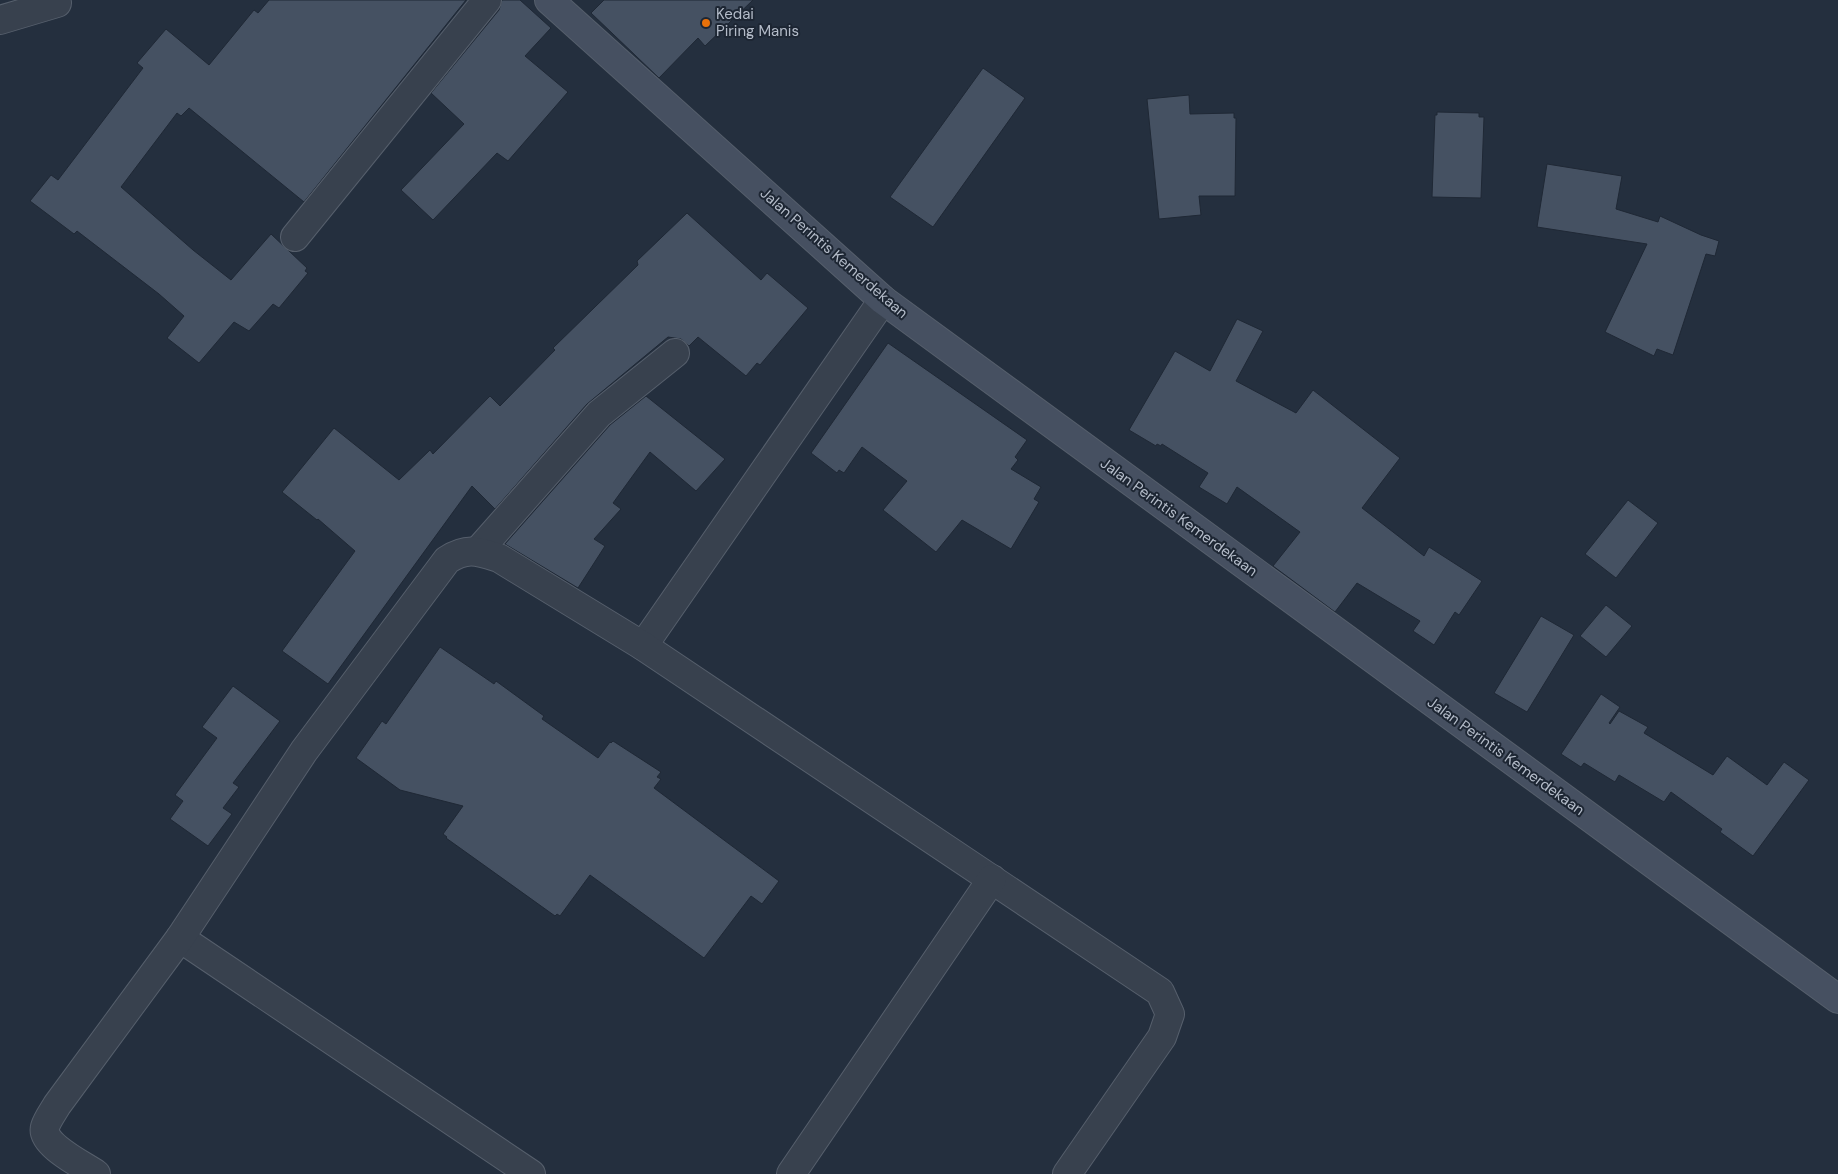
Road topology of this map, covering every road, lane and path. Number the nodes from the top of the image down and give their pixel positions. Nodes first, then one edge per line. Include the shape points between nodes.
1 (56, 0) edge
2 (487, 0) edge
3 (549, 0) edge
4 (0, 20) edge
5 (295, 237) dead end
6 (883, 300) junction
7 (675, 353) dead end
8 (478, 551) junction
9 (643, 646) junction
10 (992, 880) junction
11 (180, 938) junction
12 (1838, 999) edge
13 (96, 1174) edge
14 (531, 1174) edge
15 (791, 1174) edge
16 (1067, 1174) edge

1 - 4 street via 57,3
2 - 5 street
3 - 6 main road, Jalan Perintis Kemerdekaan
6 - 9 street
6 - 12 main road, Jalan Perintis Kemerdekaan
7 - 8 street via 599,414
8 - 9 street via 499,558
8 - 11 street via 460,552 447,560 304,751
9 - 10 street
10 - 15 street
10 - 16 street via 1160,992 1170,1014 1162,1037
11 - 13 street via 57,1105 45,1127 50,1143
11 - 14 street

